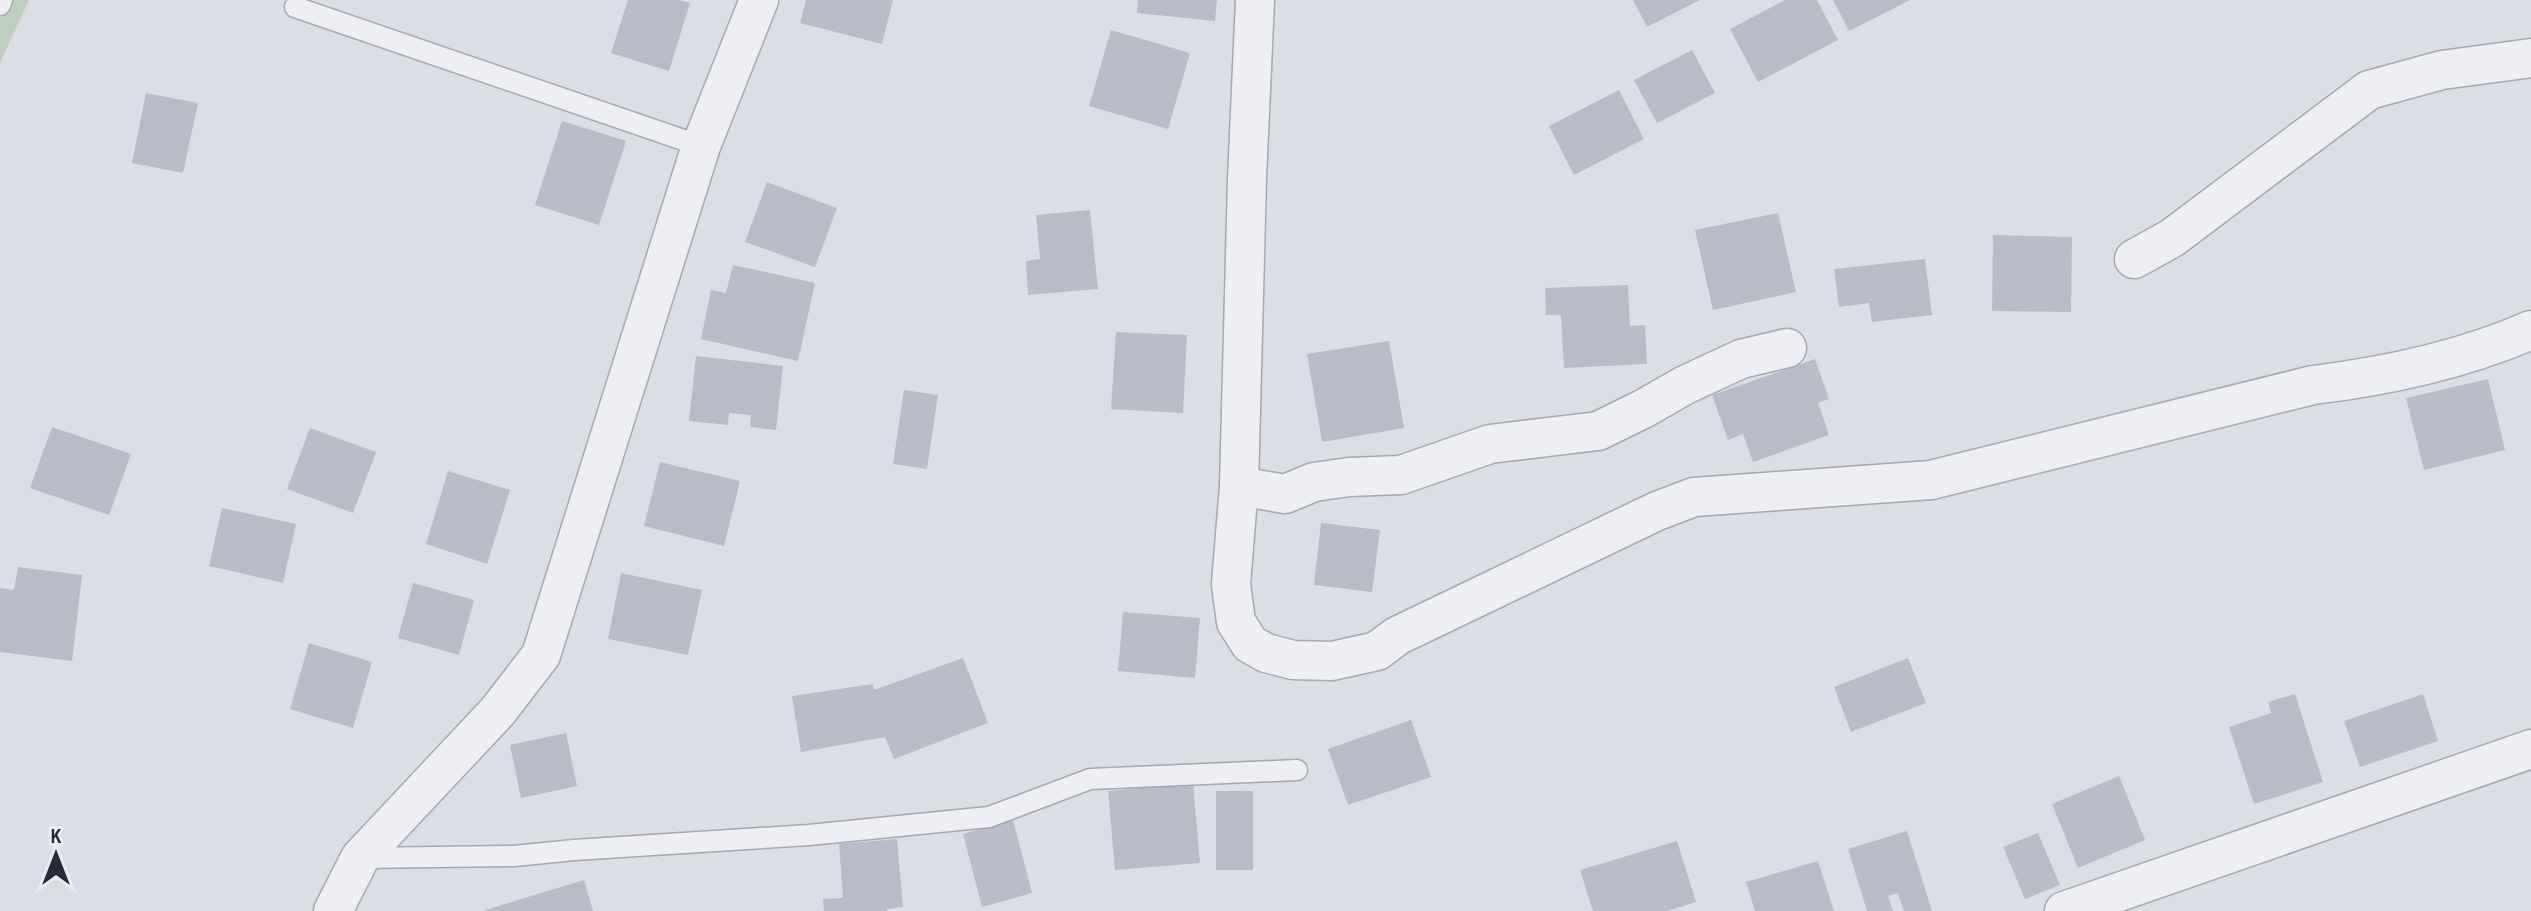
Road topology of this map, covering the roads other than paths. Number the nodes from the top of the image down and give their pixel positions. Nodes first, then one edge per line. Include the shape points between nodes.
1 (759, 0) edge
2 (1255, 0) edge
3 (295, 7) dead end
4 (2531, 58) edge
5 (701, 146) junction
6 (2134, 259) dead end
7 (2531, 330) edge
8 (1787, 348) dead end
9 (1239, 486) junction
10 (2531, 749) edge
11 (1297, 770) dead end
12 (360, 858) junction
13 (333, 911) edge
14 (2064, 911) edge

1 - 5 street
2 - 9 street
3 - 5 lane
4 - 6 street via 2442,70 2369,90 2172,238
5 - 12 street via 541,655 498,711
7 - 9 street via 2439,363 2313,385 1931,480 1694,497 1397,636 1377,651 1332,661 1266,653 1250,644 1236,622 1231,584
8 - 9 street via 1741,359 1598,431 1490,444 1401,475 1314,482 1285,494
10 - 14 street
11 - 12 lane via 1090,779 989,817 824,834 514,856
12 - 13 street

